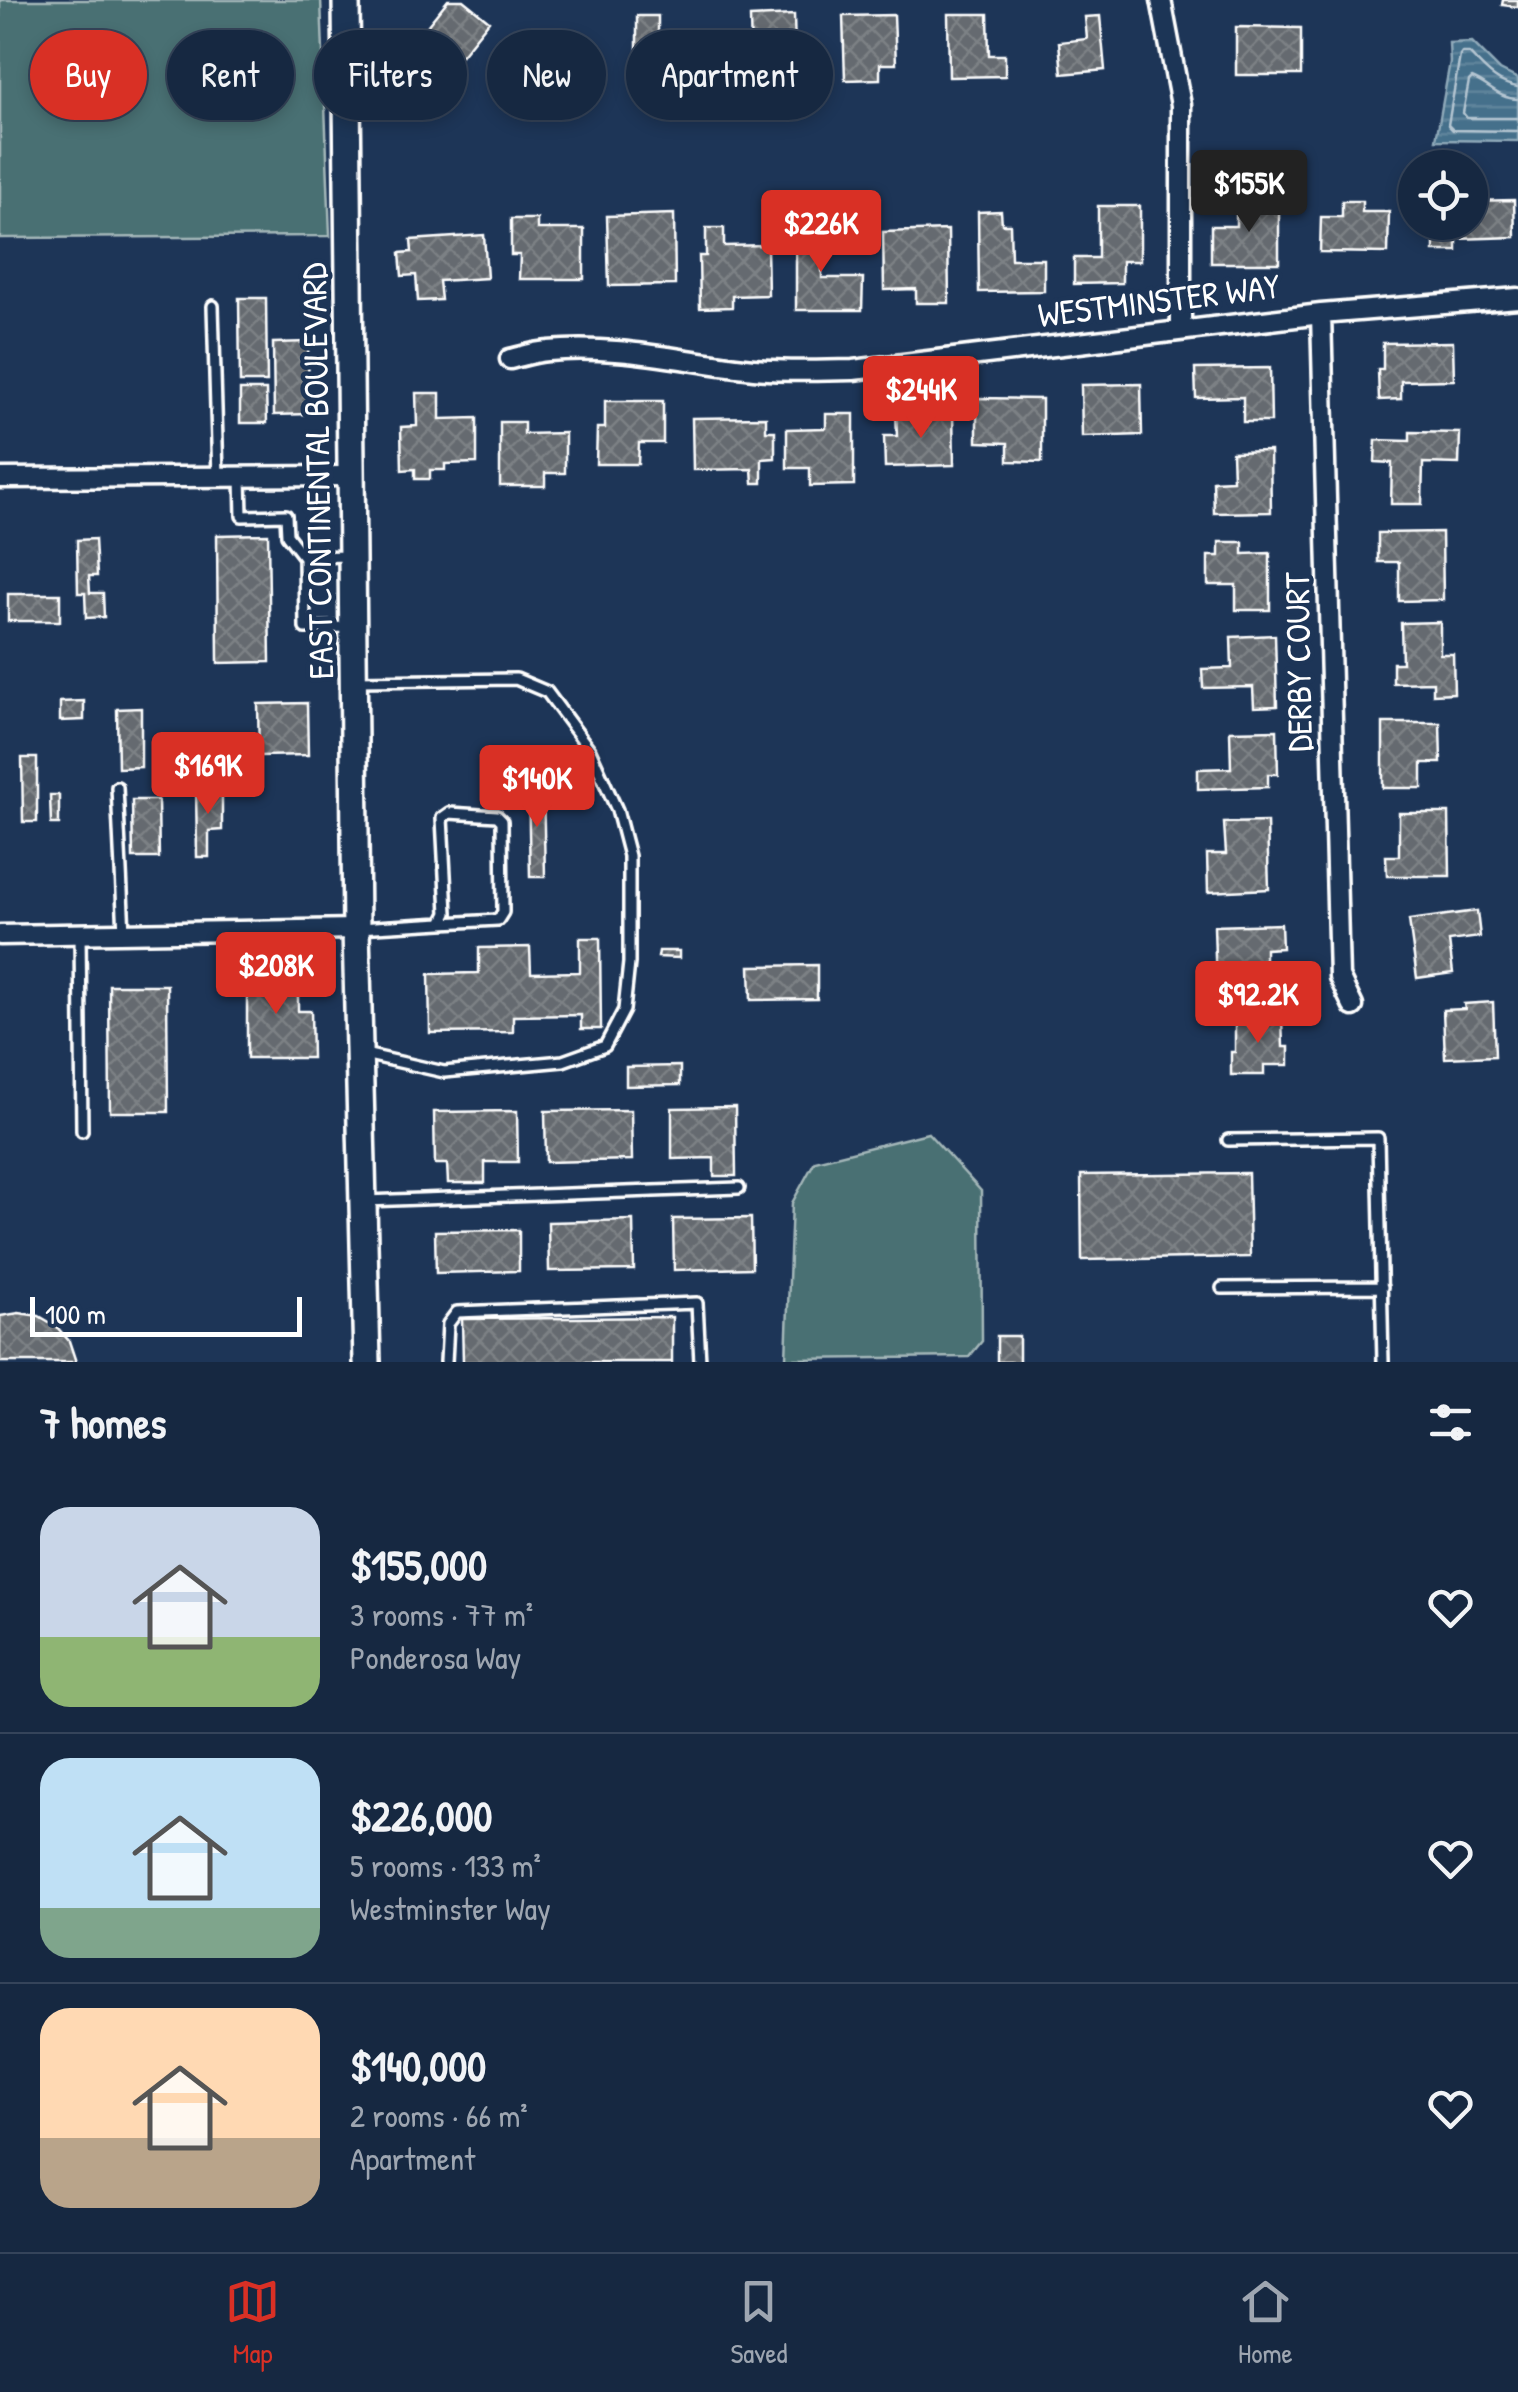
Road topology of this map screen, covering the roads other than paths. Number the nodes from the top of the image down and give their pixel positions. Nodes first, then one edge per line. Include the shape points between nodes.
1 (346, 0) edge
2 (1160, 0) edge
3 (1518, 298) edge
4 (212, 306) dead end
5 (1322, 314) junction
6 (1180, 330) junction
7 (510, 359) dead end
8 (352, 476) junction
9 (218, 477) junction
10 (242, 477) junction
11 (0, 478) edge
12 (353, 556) junction
13 (304, 557) junction
14 (353, 627) junction
15 (354, 681) junction
16 (117, 788) dead end
17 (442, 923) junction
18 (356, 928) junction
19 (124, 932) junction
20 (80, 933) junction
21 (0, 934) edge
22 (1354, 1006) dead end
23 (358, 1053) junction
24 (82, 1131) dead end
25 (1228, 1140) dead end
26 (739, 1188) dead end
27 (362, 1201) junction
28 (1382, 1287) junction
29 (1222, 1288) dead end
30 (367, 1362) edge
31 (446, 1362) edge
32 (700, 1362) edge
33 (1383, 1362) edge

1 - 8 main road, EAST CONTINENTAL BOULEVARD
2 - 6 street via 1181,105
3 - 5 street, WESTMINSTER WAY
4 - 9 lane
5 - 6 street, WESTMINSTER WAY
5 - 22 street, DERBY COURT via 1339,977
6 - 7 street, WESTMINSTER WAY via 853,370 756,369 582,350
8 - 10 street
8 - 12 main road, EAST CONTINENTAL BOULEVARD
9 - 10 street
9 - 11 street
10 - 13 lane via 242,516 286,515 286,535
12 - 13 lane
12 - 14 main road, EAST CONTINENTAL BOULEVARD
13 - 14 lane via 305,628
14 - 15 main road, EAST CONTINENTAL BOULEVARD
15 - 18 main road, EAST CONTINENTAL BOULEVARD
15 - 23 lane via 516,679 546,692 590,750 617,810 629,856 630,912 624,1010 605,1046 563,1061 444,1072
16 - 19 lane
17 - 17 lane via 442,818 496,816 502,821 503,912 498,920
17 - 18 lane
18 - 19 street
18 - 23 main road, EAST CONTINENTAL BOULEVARD
19 - 20 street
20 - 21 street
20 - 24 lane
23 - 27 main road, EAST CONTINENTAL BOULEVARD
25 - 28 lane via 1378,1138
26 - 27 lane
27 - 30 main road, EAST CONTINENTAL BOULEVARD
28 - 29 lane
28 - 33 lane
31 - 32 lane via 448,1324 457,1312 697,1303

